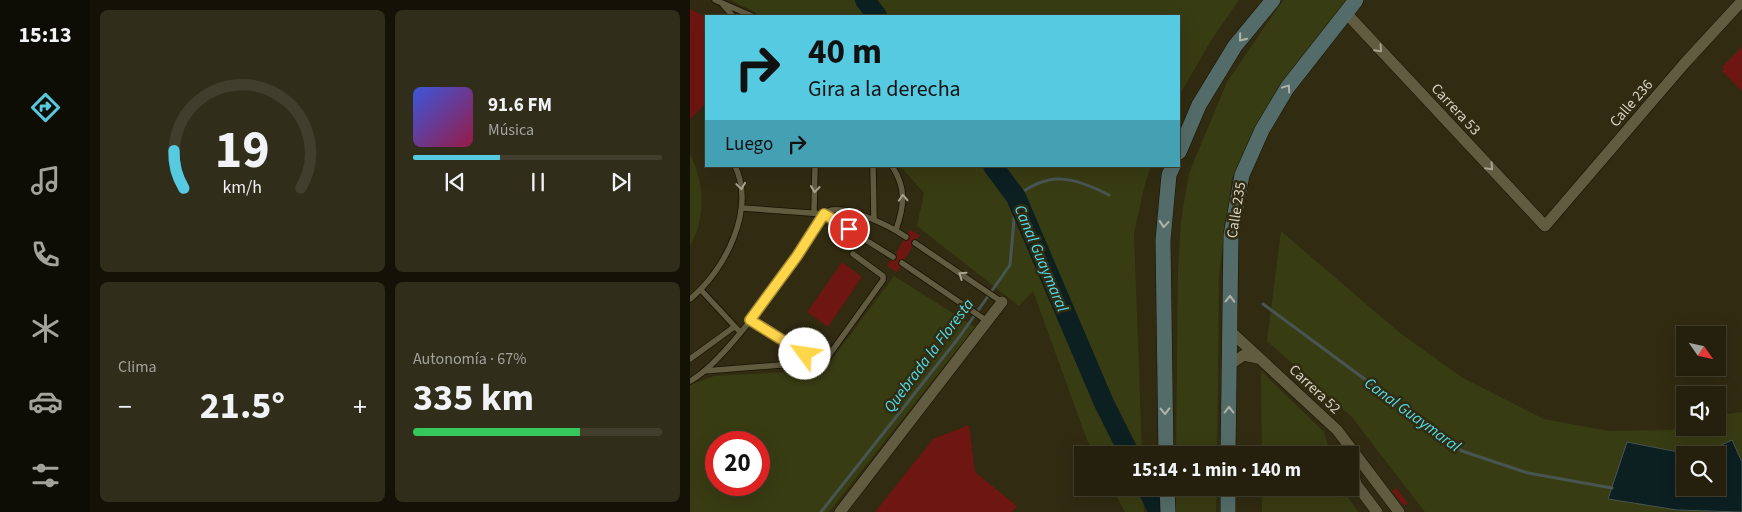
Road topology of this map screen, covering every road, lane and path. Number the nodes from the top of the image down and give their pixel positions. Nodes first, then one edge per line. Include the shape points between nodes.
1 (715, 0) edge
2 (1273, 0) edge
3 (1356, 0) edge
4 (1742, 1) edge
5 (722, 3) junction
6 (1346, 13) junction
7 (732, 15) edge
8 (750, 15) edge
9 (1180, 150) edge
10 (735, 167) edge
11 (815, 167) edge
12 (873, 167) edge
13 (893, 167) edge
14 (1172, 167) edge
15 (742, 208) junction
16 (814, 212) junction
17 (824, 214) junction
18 (874, 219) junction
19 (1545, 226) joint
20 (896, 230) junction
21 (906, 237) dead end
22 (915, 243) dead end
23 (853, 254) dead end
24 (893, 257) dead end
25 (902, 263) dead end
26 (701, 290) junction
27 (690, 299) edge
28 (1002, 302) joint
29 (750, 320) junction
30 (987, 322) junction
31 (734, 327) junction
32 (1229, 330) junction
33 (740, 332) junction
34 (690, 359) edge
35 (1262, 360) junction
36 (818, 362) junction
37 (1229, 365) junction
38 (704, 371) junction
39 (690, 381) edge
40 (1346, 441) junction
41 (1166, 446) edge
42 (1228, 446) edge
43 (1347, 446) edge
44 (1370, 473) junction
45 (1359, 486) edge
46 (1359, 488) edge
47 (1167, 496) edge
48 (1228, 496) edge
49 (840, 512) edge
50 (1168, 512) edge
51 (1228, 512) edge
52 (1377, 512) edge
53 (1399, 512) edge

1 - 5 lane
2 -> 9 main road via 1235,46 1199,105
3 - 6 main road, Calle 235
4 - 19 street, Calle 236
5 - 7 lane
5 - 8 lane
6 -> 19 street, Carrera 53
32 -> 6 main road, Calle 235 via 1231,234 1242,175 1262,130 1287,88
10 -> 15 lane via 743,191
11 -> 16 lane
12 - 18 lane
20 -> 13 lane via 904,207 904,196
14 -> 41 main road via 1163,240
15 - 16 lane
15 - 26 lane via 727,255
16 - 17 lane
17 - 18 lane via 832,209
17 - 24 lane
17 - 29 lane
18 - 20 lane
20 - 21 lane
28 -> 22 lane
23 - 36 lane via 883,280 827,358
25 - 30 lane
26 - 27 lane
26 - 31 lane
28 - 30 street
29 - 33 lane
29 - 36 lane
30 - 49 street
31 - 33 lane
31 - 34 lane
32 - 35 street, Carrera 52
32 - 37 main road, Calle 235
33 - 38 lane
35 - 37 street via 1244,355
35 - 40 street, Carrera 52
36 - 38 lane
42 -> 37 main road, Calle 235
38 - 39 lane
40 - 43 street
40 - 44 street, Carrera 52
44 - 45 street via 1372,481 1369,487
44 - 53 street, Carrera 52
46 - 52 street
47 - 50 main road
48 - 51 main road

